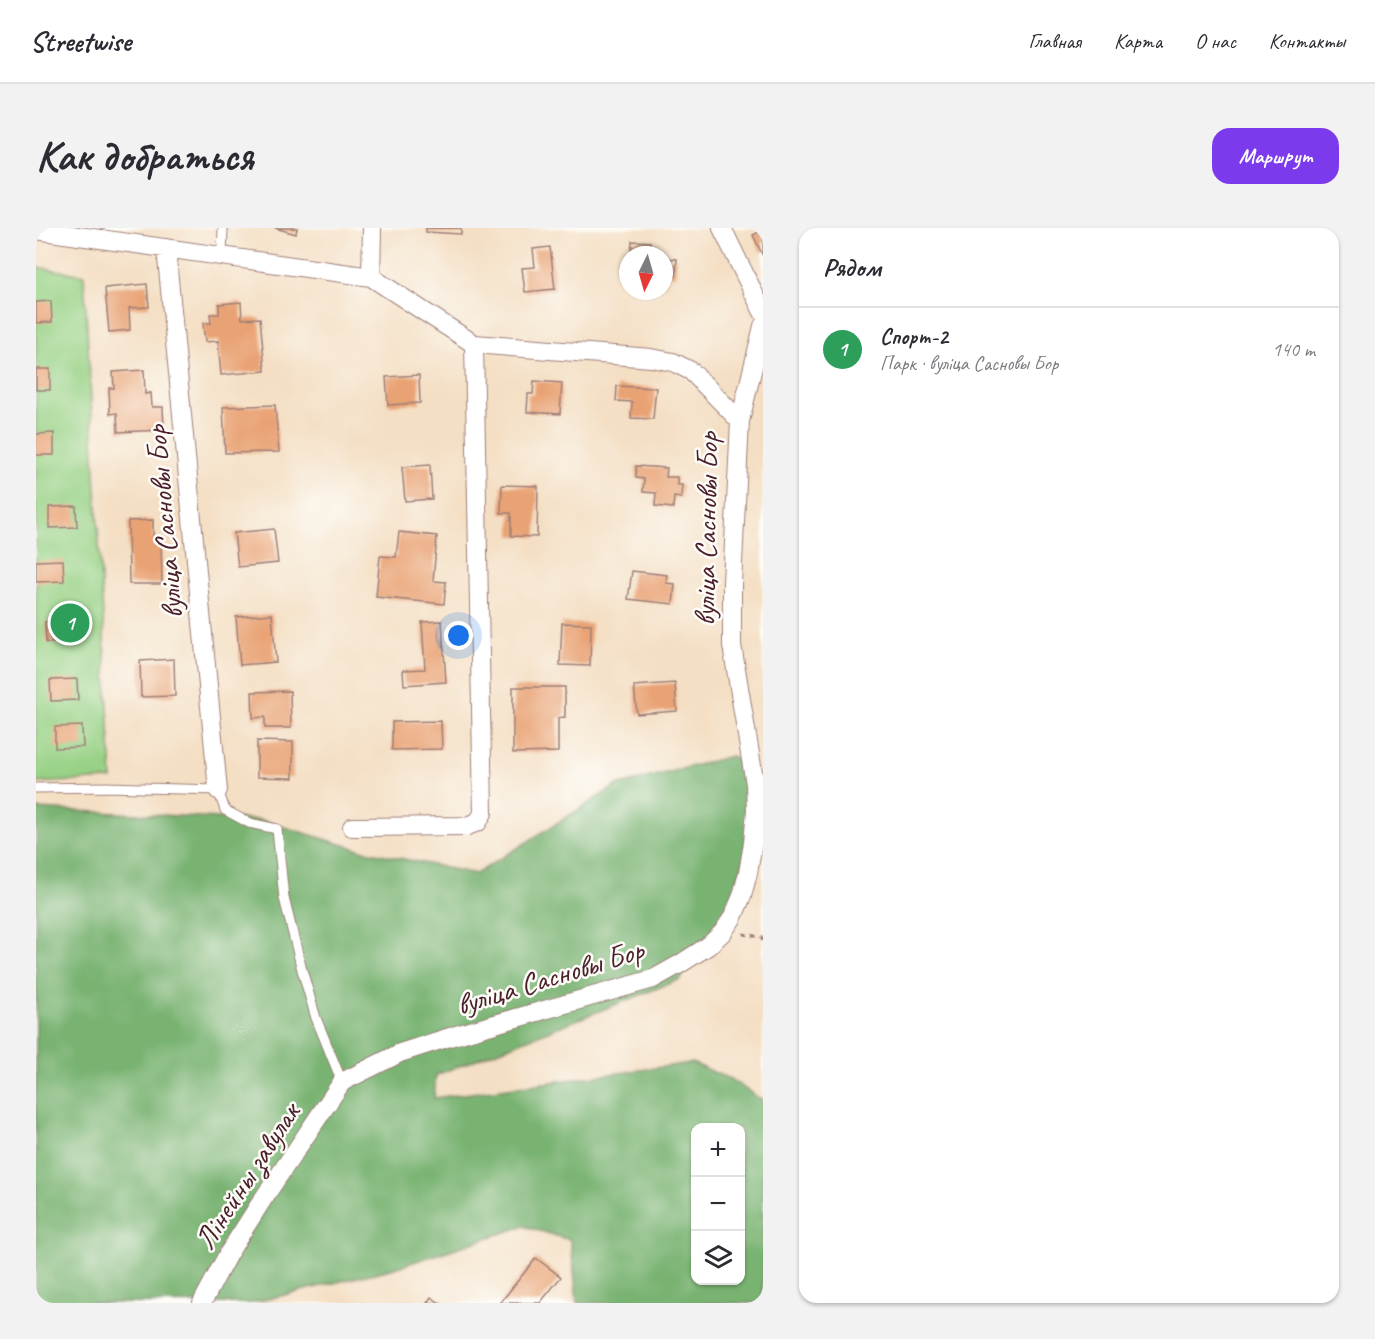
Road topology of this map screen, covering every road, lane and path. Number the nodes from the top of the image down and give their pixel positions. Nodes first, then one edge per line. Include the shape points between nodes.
1 (223, 228) edge
2 (372, 228) edge
3 (722, 228) edge
4 (36, 230) edge
5 (66, 231) edge
6 (166, 248) junction
7 (222, 256) junction
8 (371, 278) junction
9 (763, 312) edge
10 (763, 326) edge
11 (474, 344) junction
12 (740, 421) junction
13 (36, 788) edge
14 (218, 790) junction
15 (352, 827) dead end
16 (342, 1082) junction
17 (202, 1303) edge

1 - 7 lane
2 - 8 street
3 - 9 street
4 - 5 street
5 - 6 street
6 - 7 street
6 - 14 street, вуліца Сасновы Бор
7 - 8 street
8 - 11 street
10 - 12 street
11 - 12 street, вуліца Сасновы Бор via 673,362 691,371
11 - 15 street via 483,813 478,822 467,825
12 - 16 street, вуліца Сасновы Бор via 732,645 756,810 748,873 733,917 708,946 653,979 400,1053
13 - 14 lane
14 - 16 lane via 225,810 249,823 278,829 285,898 302,970
16 - 17 street, Лінейны завулак via 228,1254

